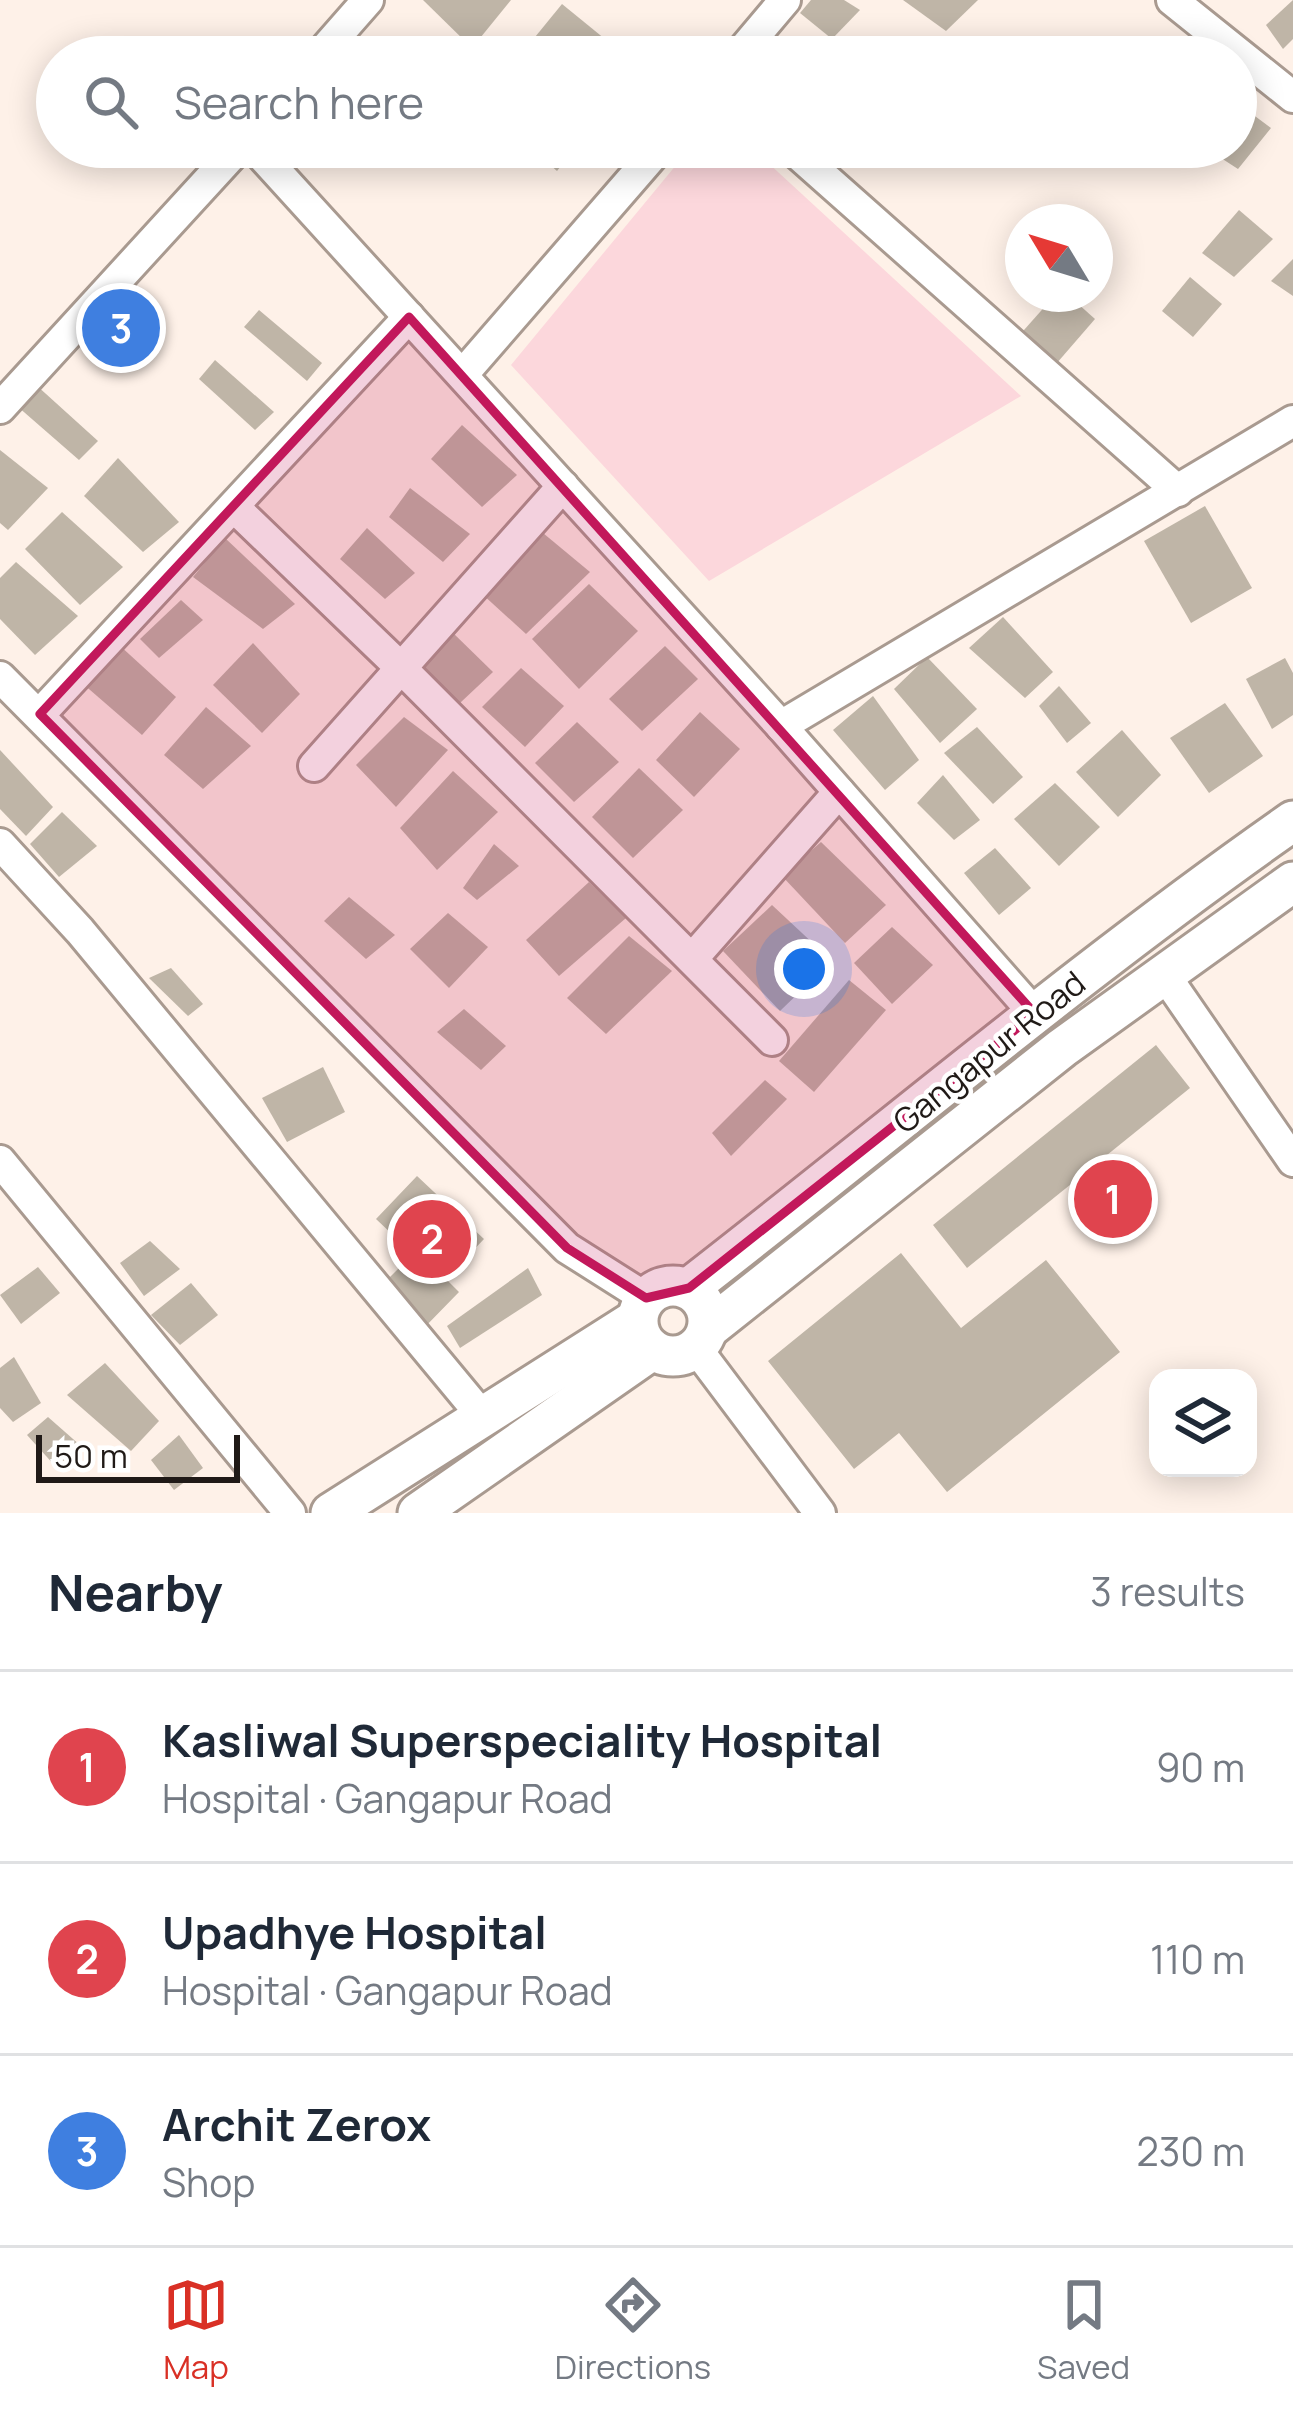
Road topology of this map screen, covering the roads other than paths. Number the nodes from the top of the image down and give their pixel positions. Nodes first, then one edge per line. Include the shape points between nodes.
1 (368, 0) edge
2 (785, 0) edge
3 (1172, 0) edge
4 (336, 36) edge
5 (755, 36) edge
6 (1217, 36) edge
7 (1257, 68) edge
8 (1293, 97) edge
9 (220, 168) edge
10 (273, 168) edge
11 (642, 168) edge
12 (814, 168) edge
13 (409, 317) junction
14 (463, 374) junction
15 (0, 408) edge
16 (1293, 421) edge
17 (562, 486) junction
18 (1178, 491) junction
19 (234, 507) junction
20 (400, 667) junction
21 (0, 677) edge
22 (40, 714) junction
23 (781, 727) junction
24 (314, 766) dead end
25 (839, 792) junction
26 (1293, 821) edge
27 (0, 844) edge
28 (1293, 882) edge
29 (692, 959) junction
30 (1164, 974) junction
31 (1034, 1014) junction
32 (772, 1040) dead end
33 (1293, 1160) edge
34 (0, 1161) edge
35 (689, 1288) junction
36 (645, 1322) junction
37 (702, 1338) junction
38 (483, 1417) junction
39 (290, 1513) edge
40 (331, 1513) edge
41 (418, 1513) edge
42 (820, 1513) edge

1 - 4 street
2 - 5 street
3 - 6 street
7 - 8 street
9 - 15 street
10 - 13 street
11 - 14 street
12 - 18 street
13 - 14 street
13 - 19 street
14 - 17 street
16 - 18 street
17 - 20 street
17 - 23 street
18 - 23 street
19 - 20 street
19 - 22 street
20 - 24 street
20 - 29 street
21 - 22 street
22 - 36 street
23 - 25 street
25 - 29 street
25 - 31 street
26 - 31 main road, Gangapur Road
27 - 38 street
28 - 30 main road, Gangapur Road
29 - 32 street
30 - 33 street
30 - 37 main road, Gangapur Road
31 - 35 main road, Gangapur Road
34 - 39 street
35 - 36 main road via 666,1286
35 - 37 main road via 705,1305
36 - 37 main road via 674,1357
36 - 38 main road
36 - 41 main road
37 - 42 street
38 - 40 main road

